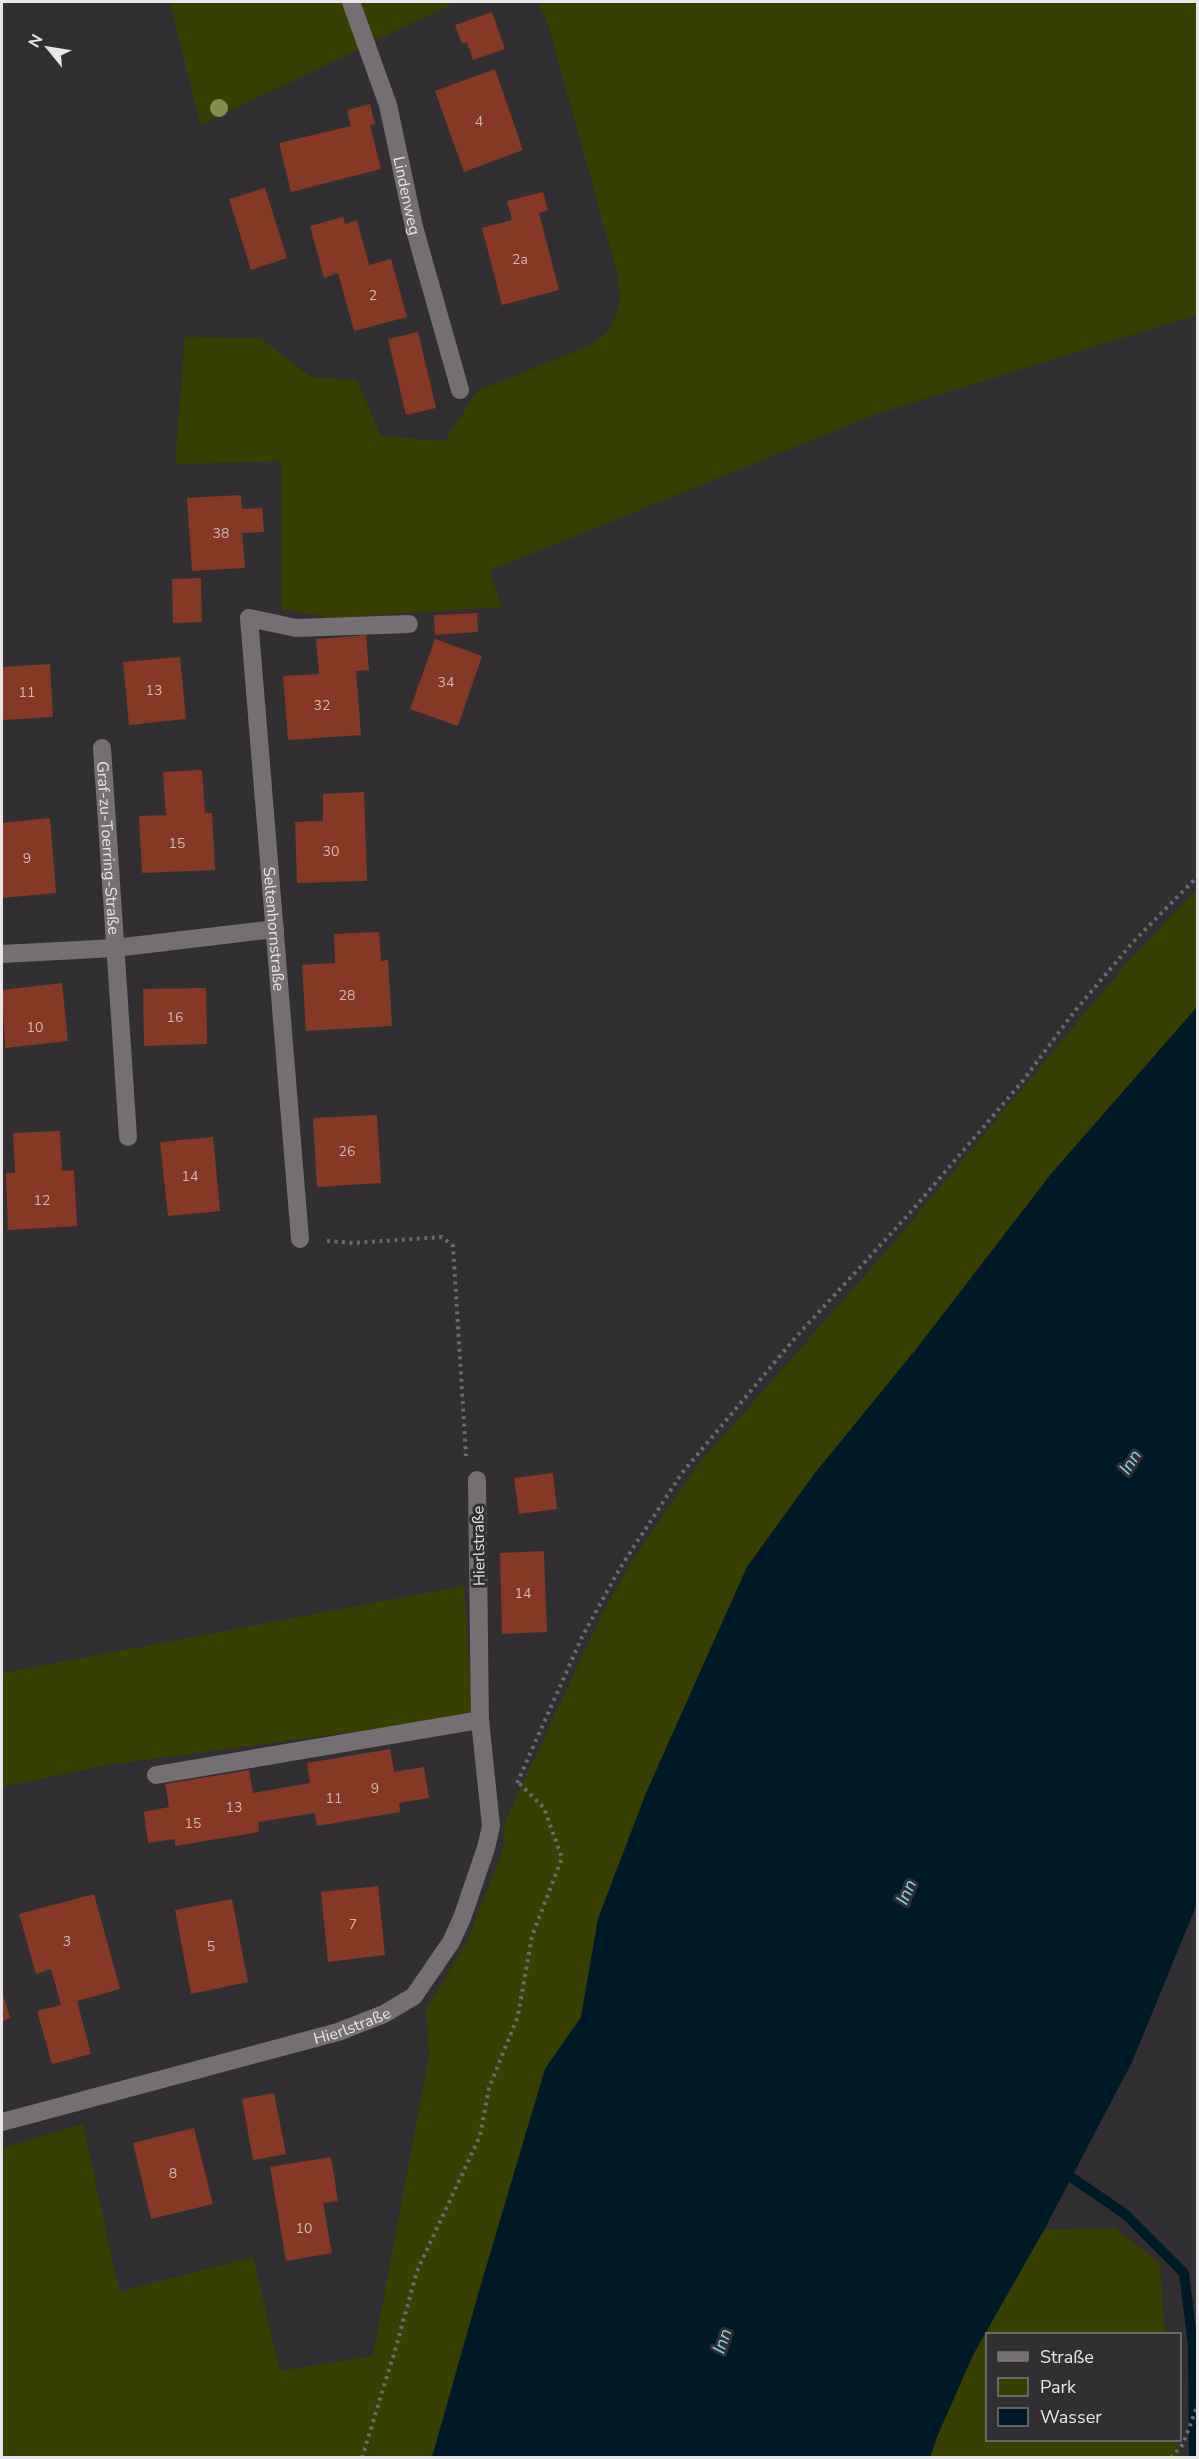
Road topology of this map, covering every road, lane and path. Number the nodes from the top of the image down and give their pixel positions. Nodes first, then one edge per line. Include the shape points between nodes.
1 (351, 2) edge
2 (460, 390) dead end
3 (409, 624) dead end
4 (102, 748) dead end
5 (1197, 876) edge
6 (275, 929) junction
7 (115, 948) junction
8 (2, 954) edge
9 (128, 1137) dead end
10 (300, 1239) joint
11 (477, 1480) joint
12 (480, 1720) junction
13 (156, 1775) dead end
14 (518, 1782) junction
15 (491, 1826) junction
16 (2, 2122) edge
17 (1197, 2404) edge
18 (362, 2457) edge
19 (1171, 2457) edge

1 - 2 street, Lindenweg via 388,105 414,226
3 - 6 street, Seltenhornstraße via 296,628 249,618
4 - 7 street, Graf-zu-Toerring-Straße
5 - 14 path via 1133,942 1022,1082 795,1338 682,1473 620,1568 582,1637
6 - 7 street, Graf-zu-Toerring-Straße
6 - 10 street, Seltenhornstraße
7 - 8 street, Graf-zu-Toerring-Straße
7 - 9 street, Graf-zu-Toerring-Straße
10 - 11 path via 354,1243 442,1237 453,1246 466,1460
11 - 12 street, Hierlstraße
12 - 13 street
12 - 15 street, Hierlstraße
14 - 15 path
14 - 18 path via 544,1808 562,1858 532,1936 518,2016 489,2088 480,2136 417,2271
15 - 16 street, Hierlstraße via 476,1880 451,1942 414,1996 384,2014 338,2032
17 - 19 path via 1183,2444

